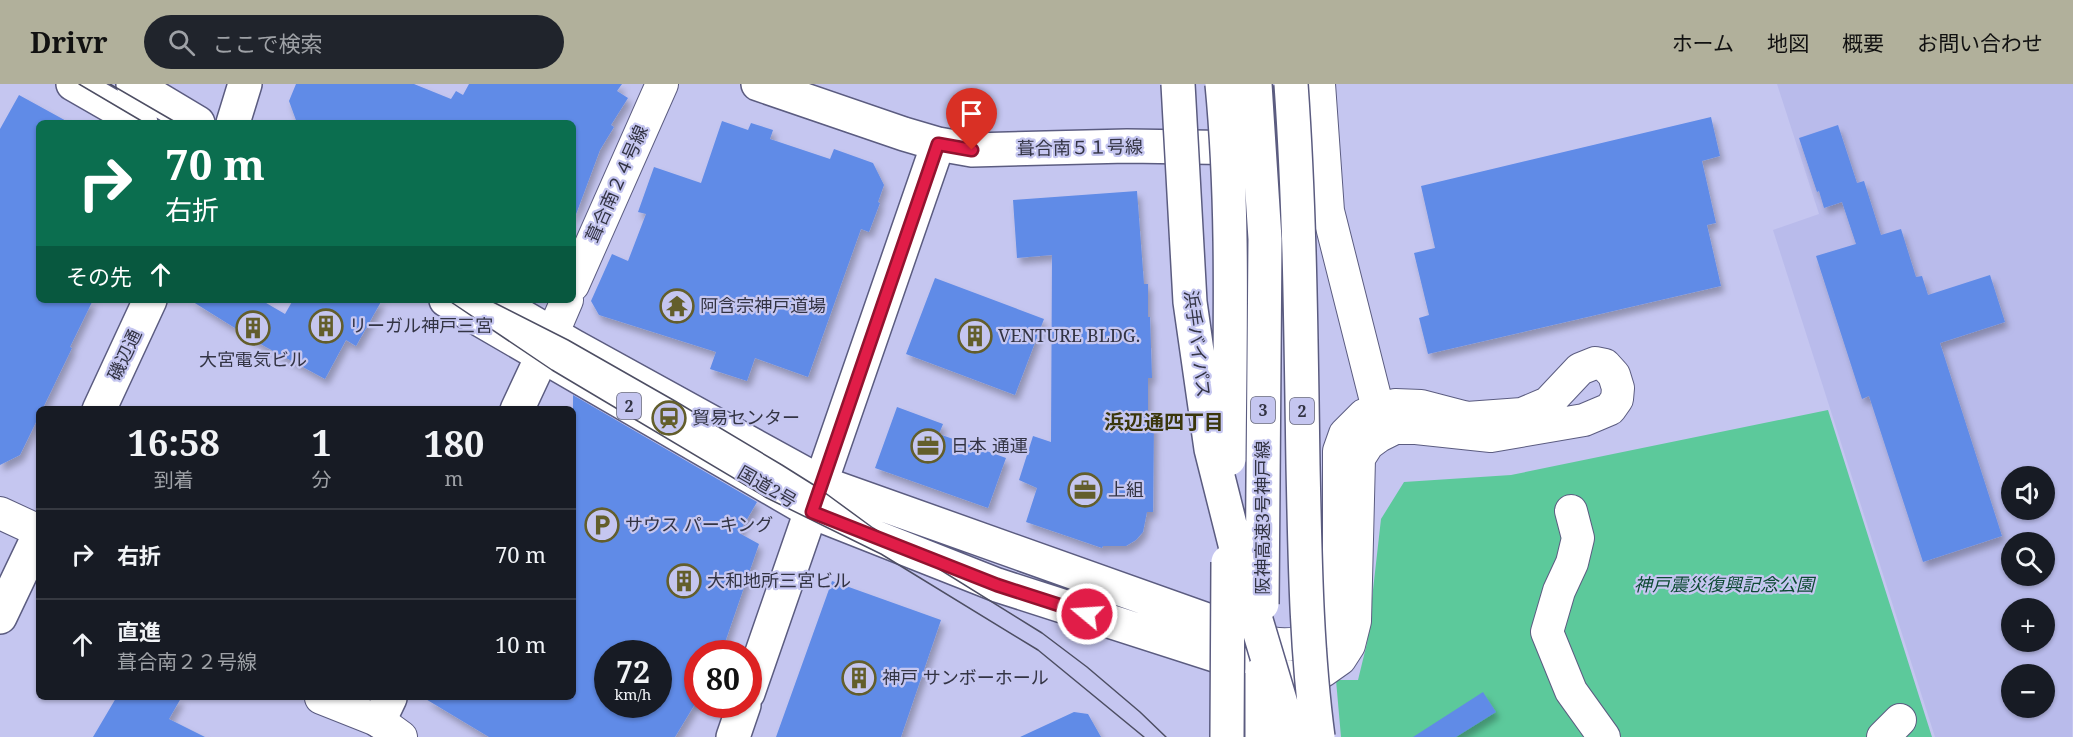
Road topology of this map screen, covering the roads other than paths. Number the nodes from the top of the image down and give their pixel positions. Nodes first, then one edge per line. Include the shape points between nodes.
1 (73, 84) edge
2 (133, 84) edge
3 (245, 84) edge
4 (662, 84) edge
5 (758, 84) edge
6 (1178, 84) edge
7 (1222, 84) edge
8 (1255, 84) edge
9 (1291, 84) edge
10 (1319, 84) edge
11 (136, 120) edge
12 (193, 120) edge
13 (233, 120) edge
14 (938, 144) junction
15 (1269, 149) dead end
16 (576, 278) edge
17 (149, 303) edge
18 (453, 303) edge
19 (498, 303) edge
20 (566, 303) edge
21 (547, 345) junction
22 (101, 406) edge
23 (520, 406) edge
24 (1375, 425) junction
25 (817, 498) junction
26 (1571, 511) dead end
27 (0, 513) edge
28 (36, 530) edge
29 (36, 541) edge
30 (0, 617) edge
31 (1218, 622) junction
32 (762, 653) edge
33 (1216, 656) junction
34 (1271, 658) junction
35 (328, 700) edge
36 (390, 718) edge
37 (740, 718) edge
38 (733, 737) edge
39 (1215, 737) edge
40 (1227, 737) edge
41 (1262, 737) edge
42 (1271, 737) edge
43 (1291, 737) edge
44 (1318, 737) edge
45 (1604, 737) edge

1 - 11 main road
2 - 12 main road
3 - 13 main road
4 - 16 street, 葺合南２４号線
5 - 14 main road, 葺合南５１号線
6 - 43 main road, 浜手バイパス, bridge via 1190,302 1211,449 1244,580
7 - 40 main road, 阪神高速3号神戸線 / 3, bridge via 1230,282
8 - 41 main road, 阪神高速3号神戸線 / 3, bridge via 1265,239
9 - 44 main road, 2, bridge via 1298,183 1306,605
10 - 24 street via 1328,211
14 - 15 main road, 葺合南５１号線 via 972,150 1127,146
14 - 25 main road
17 - 22 main road, 磯辺通
18 - 21 main road, 国道2号 / 2
19 - 21 main road, 国道2号 / 2
20 - 21 street
21 - 23 main road
21 - 25 main road, 国道2号 / 2
24 - 24 street via 1395,405 1421,406 1467,418 1522,414 1548,403 1580,369 1595,363 1605,365 1618,388 1617,399 1610,408 1584,420 1491,436
24 - 34 street via 1364,415 1345,434 1339,451 1339,614 1323,633 1283,646
25 - 31 main road, 国道2号 / 2
25 - 32 main road
25 - 33 main road, 国道2号 / 2 via 997,585
26 - 45 street via 1578,538 1547,632 1570,691
27 - 28 street
29 - 30 main road
31 - 33 main road
31 - 34 main road, 国道2号 / 2
33 - 34 main road, 2
33 - 39 main road
34 - 42 main road
35 - 36 street
37 - 38 main road

